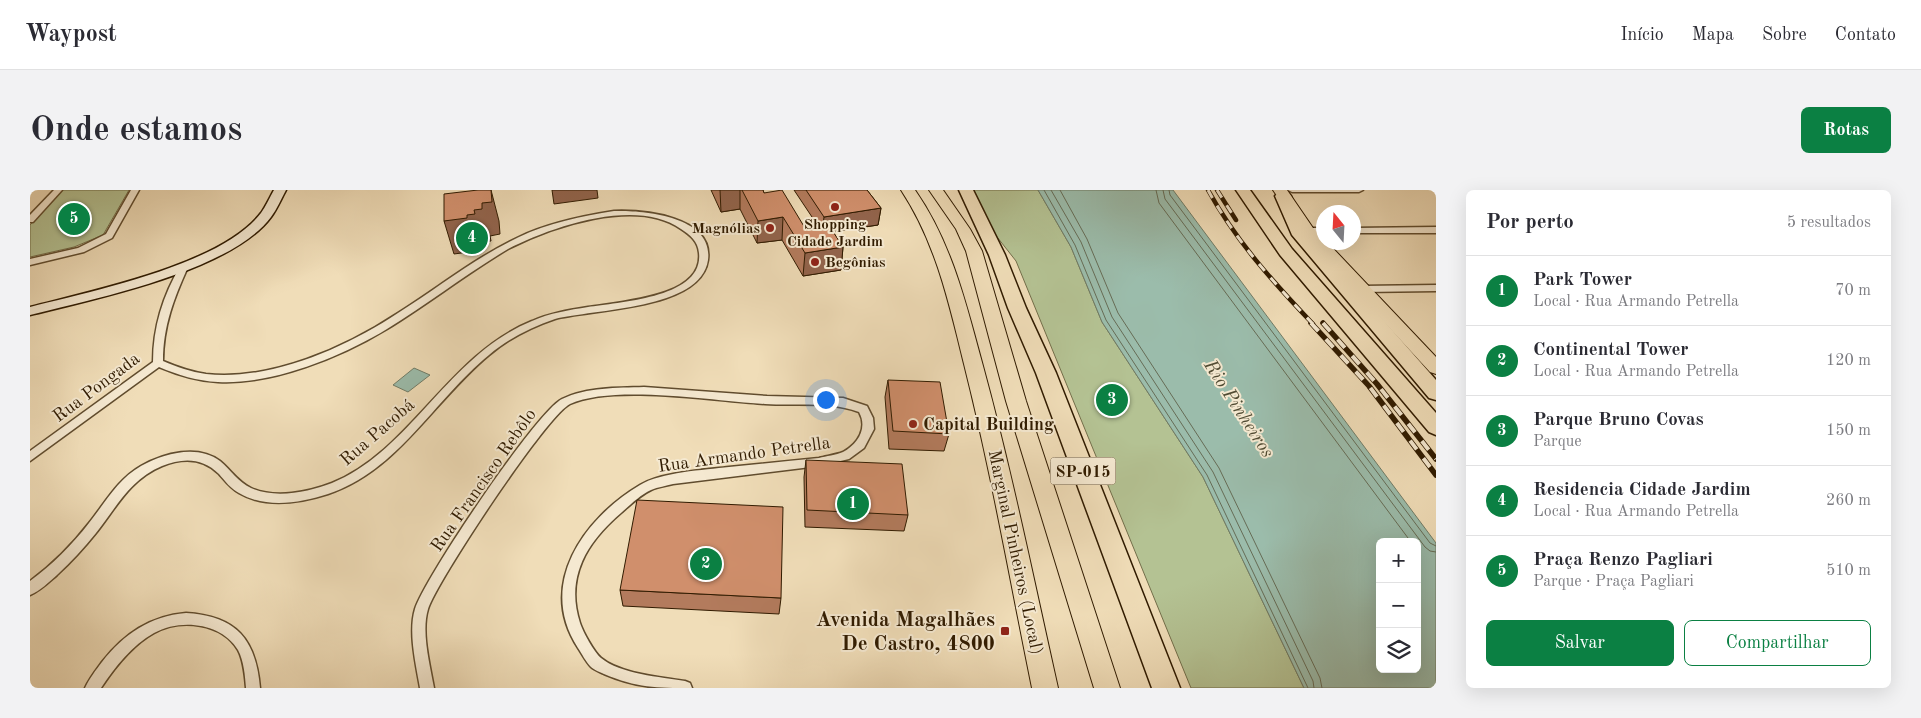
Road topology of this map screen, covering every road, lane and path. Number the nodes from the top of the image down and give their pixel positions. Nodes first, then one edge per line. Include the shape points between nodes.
1 (58, 190) edge
2 (135, 190) edge
3 (280, 190) edge
4 (908, 190) edge
5 (936, 190) edge
6 (966, 190) edge
7 (1243, 190) edge
8 (1359, 190) edge
9 (1285, 192) edge
10 (30, 220) edge
11 (1316, 231) edge
12 (1361, 231) edge
13 (1435, 231) edge
14 (1331, 250) edge
15 (30, 262) edge
16 (184, 267) junction
17 (1436, 288) edge
18 (1362, 289) junction
19 (30, 311) edge
20 (158, 363) junction
21 (1434, 364) edge
22 (1436, 392) edge
23 (822, 401) joint
24 (1436, 427) edge
25 (30, 457) edge
26 (30, 588) edge
27 (92, 688) edge
28 (253, 688) edge
29 (427, 688) edge
30 (685, 688) edge
31 (1045, 688) edge
32 (1107, 688) edge
33 (1166, 688) edge

1 - 10 street
2 - 15 street via 109,236 102,241 88,248
3 - 16 main road via 275,203 244,236 215,254
4 - 31 highway, Marginal Pinheiros (Local) via 926,216 949,274 986,410
5 - 32 highway via 974,251 1016,401
6 - 33 highway, SP-015 via 1046,372
7 - 24 highway via 1286,252
8 - 9 street
9 - 11 highway
9 - 22 highway via 1298,232
12 - 13 street
14 - 18 highway
16 - 19 main road
16 - 20 street via 165,305 157,340
17 - 18 street
18 - 21 highway
20 - 25 street, Rua Pongada
20 - 26 street, Rua Pacobá via 179,373 230,380 302,364 382,327 524,238 570,222 600,216 645,214 667,218 689,229 700,240 704,258 700,272 688,284 669,294 551,317 501,339 364,471 327,490 302,496 263,497 243,490 213,462 201,456 184,456 145,469 129,482 68,556
23 - 29 street, Rua Francisco Rebôlo via 644,391 596,393 566,402 554,410 532,436 439,573 421,610 419,645
23 - 30 street, Rua Armando Petrella via 854,405 863,409 868,418 868,429 860,445 845,456 819,462 705,474 646,487 602,522 580,550 569,582 570,612 577,634 596,663 626,678
27 - 28 street via 110,662 130,642 152,627 191,618 228,630 241,642 247,653

